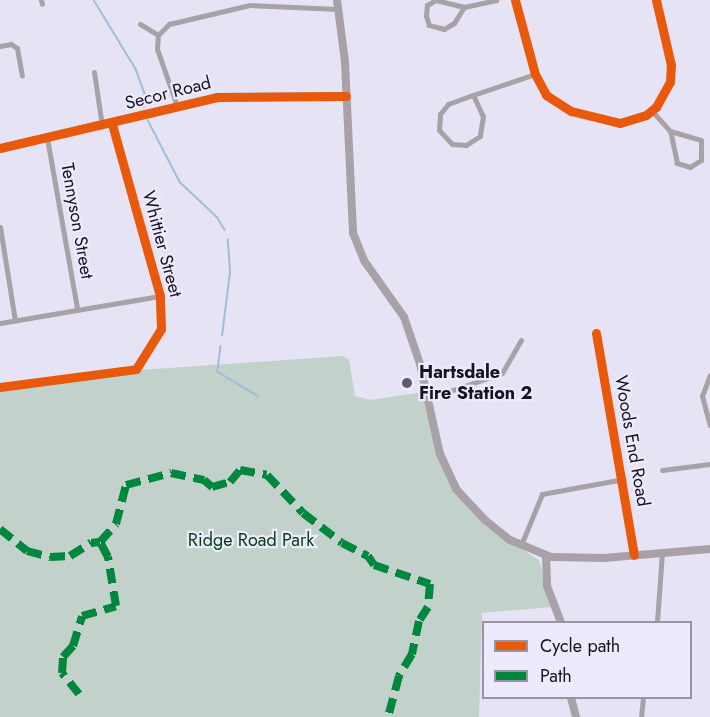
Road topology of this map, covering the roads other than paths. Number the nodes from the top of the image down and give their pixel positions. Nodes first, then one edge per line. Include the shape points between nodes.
1 (337, 0) edge
2 (496, 0) edge
3 (515, 0) edge
4 (656, 0) edge
5 (464, 7) junction
6 (338, 9) junction
7 (140, 24) dead end
8 (158, 35) junction
9 (0, 46) edge
10 (94, 72) dead end
11 (535, 74) junction
12 (22, 76) dead end
13 (473, 95) junction
14 (346, 96) junction
15 (177, 106) junction
16 (652, 111) junction
17 (112, 124) junction
18 (102, 126) junction
19 (670, 131) junction
20 (47, 138) junction
21 (0, 148) edge
22 (0, 227) edge
23 (160, 296) junction
24 (77, 309) junction
25 (15, 321) junction
26 (0, 323) edge
27 (596, 333) dead end
28 (521, 340) dead end
29 (710, 375) edge
30 (0, 387) edge
31 (427, 399) junction
32 (710, 425) edge
33 (710, 464) edge
34 (662, 470) dead end
35 (624, 479) junction
36 (521, 545) junction
37 (710, 549) edge
38 (662, 552) junction
39 (546, 555) junction
40 (634, 555) junction
41 (561, 621) edge
42 (657, 621) edge
43 (571, 699) edge
44 (643, 699) edge
45 (576, 717) edge
46 (640, 717) edge

1 - 6 main road
2 - 5 street
3 - 11 street
4 - 16 street via 671,65 663,98
5 - 5 street via 454,23 444,29 429,25 429,3 444,1
6 - 8 street via 250,5 177,20
6 - 14 main road
7 - 8 street
8 - 15 street via 162,65
9 - 12 street via 11,44 17,48
10 - 18 street
11 - 13 street
11 - 16 street via 546,95 571,111 620,123
13 - 13 street via 483,116 480,136 466,146 452,144 439,130 440,114 448,104
14 - 15 main road, Secor Road via 237,95
14 - 31 main road via 355,240 365,262 404,317
15 - 17 main road, Secor Road
16 - 19 street
17 - 18 main road, Secor Road
17 - 23 street, Whittier Street
18 - 20 main road, Secor Road
19 - 19 street via 699,138 701,160 690,167 677,164
20 - 21 main road, Secor Road
20 - 24 street, Tennyson Street
22 - 25 street
23 - 24 street
23 - 30 street, Whittier Street via 161,329 136,369
24 - 25 street
25 - 26 street
27 - 35 street, Woods End Road
28 - 31 street via 502,373
29 - 32 street via 702,396
31 - 36 main road via 440,454 456,489 485,520
33 - 34 street
35 - 36 street via 542,494
35 - 40 street, Woods End Road
36 - 39 main road
37 - 38 main road
38 - 40 main road
38 - 42 street
39 - 40 main road via 579,559
39 - 41 main road via 547,586
43 - 45 main road
44 - 46 street

